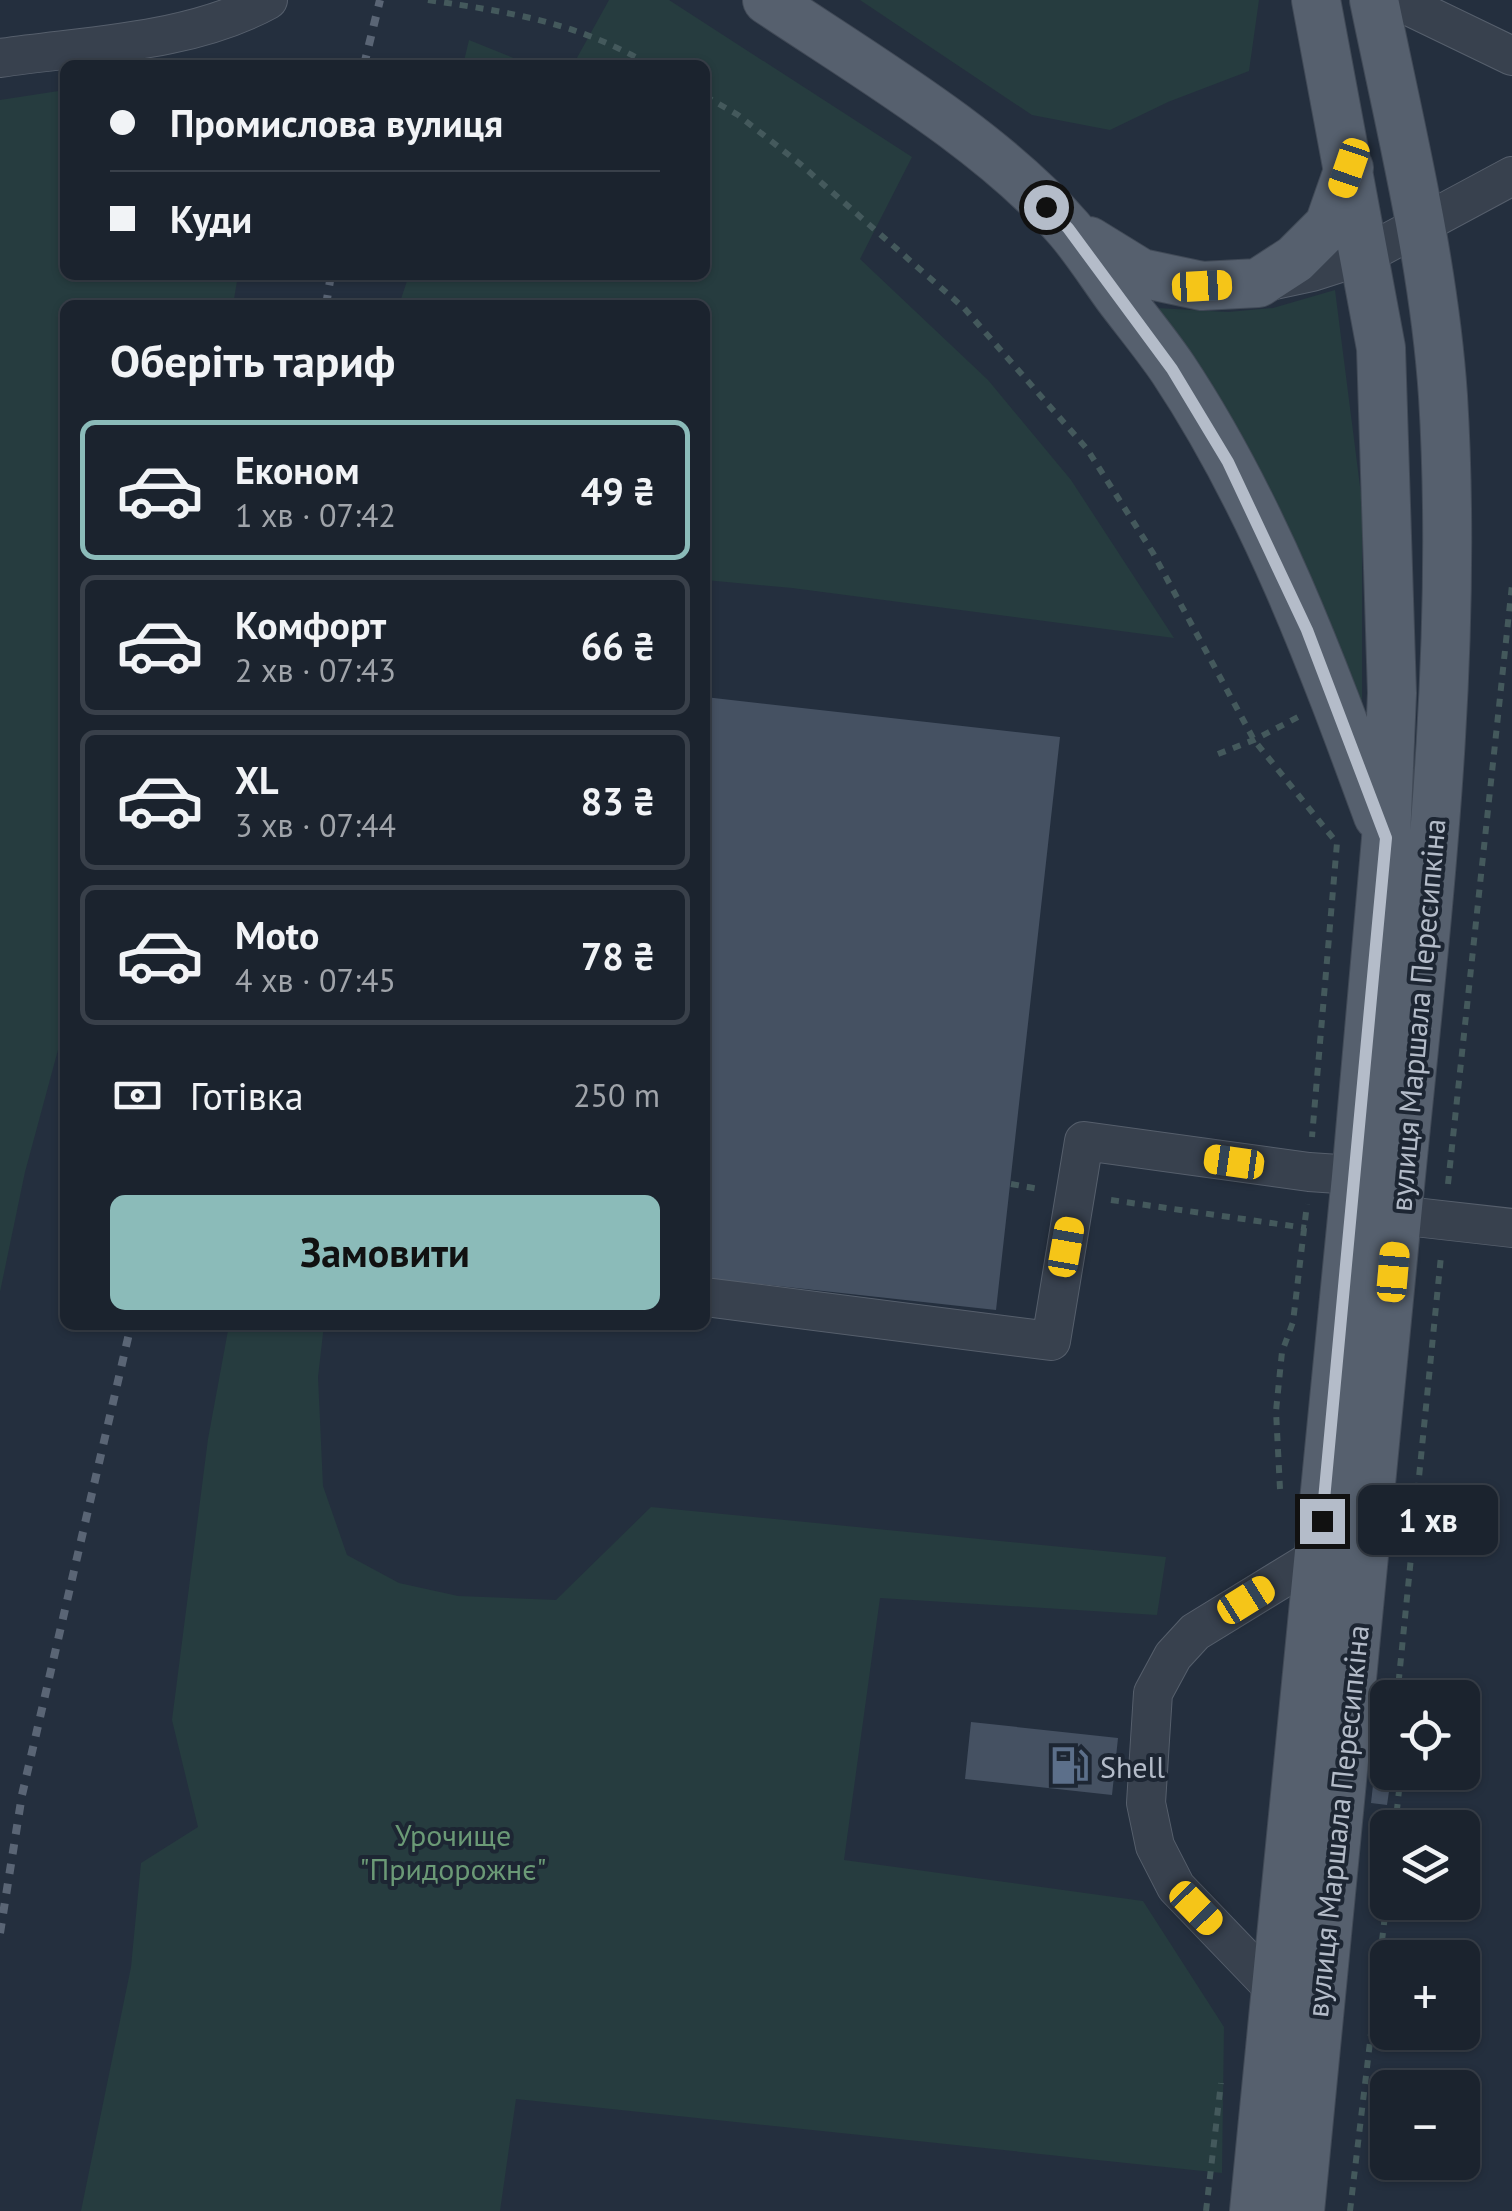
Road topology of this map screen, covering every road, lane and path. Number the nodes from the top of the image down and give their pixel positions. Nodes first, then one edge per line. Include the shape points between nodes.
1 (268, 0) edge
2 (428, 0) edge
3 (767, 0) edge
4 (1316, 0) edge
5 (1374, 0) edge
6 (1396, 0) edge
7 (1512, 56) edge
8 (0, 58) edge
9 (640, 60) edge
10 (710, 99) edge
11 (1349, 168) junction
12 (1512, 176) edge
13 (1420, 225) junction
14 (1068, 228) junction
15 (1365, 255) junction
16 (1258, 283) junction
17 (1512, 585) edge
18 (1334, 697) junction
19 (1254, 740) junction
20 (1218, 754) dead end
21 (1386, 838) junction
22 (1309, 1172) junction
23 (1010, 1184) dead end
24 (1384, 1190) junction
25 (1447, 1193) dead end
26 (1075, 1194) junction
27 (1512, 1228) edge
28 (1327, 1229) junction
29 (1441, 1252) dead end
30 (710, 1298) edge
31 (1280, 1494) dead end
32 (1319, 1556) junction
33 (1399, 1680) edge
34 (1384, 1920) edge
35 (1276, 1991) junction
36 (1221, 2080) dead end
37 (1206, 2211) edge
38 (1254, 2211) edge
39 (1300, 2211) edge
40 (1350, 2211) edge

1 - 8 street via 194,30
2 - 9 path via 578,29
3 - 14 main road via 1002,165
4 - 11 main road
5 - 13 main road, вулиця Маршала Пересипкіна
6 - 7 street
10 - 19 path via 800,163 964,308 1088,449 1153,552
11 - 15 main road, вулиця Маршала Пересипкіна
11 - 16 main road via 1329,225
12 - 13 street
13 - 15 street
13 - 24 main road, вулиця Маршала Пересипкіна via 1442,389 1450,534 1426,953
14 - 16 main road via 1141,273 1202,286
14 - 18 main road via 1172,369 1228,462
15 - 16 street
15 - 21 main road, вулиця Маршала Пересипкіна via 1381,348 1387,479 1392,693
17 - 25 path
18 - 19 path
18 - 21 main road
19 - 20 path
19 - 22 path via 1337,844
21 - 24 main road, вулиця Маршала Пересипкіна
22 - 24 street
22 - 26 street via 1084,1141
22 - 28 path
23 - 26 path
24 - 27 street
24 - 28 main road, вулиця Маршала Пересипкіна
24 - 39 main road, вулиця Маршала Пересипкіна
26 - 28 path
26 - 30 street via 1051,1341
28 - 31 path via 1282,1352 1276,1411
28 - 32 main road, вулиця Маршала Пересипкіна
29 - 33 path
32 - 35 main road, вулиця Маршала Пересипкіна
32 - 35 street via 1195,1632 1153,1694 1146,1803 1156,1846 1176,1888
34 - 40 path
35 - 38 main road, вулиця Маршала Пересипкіна
36 - 37 path

